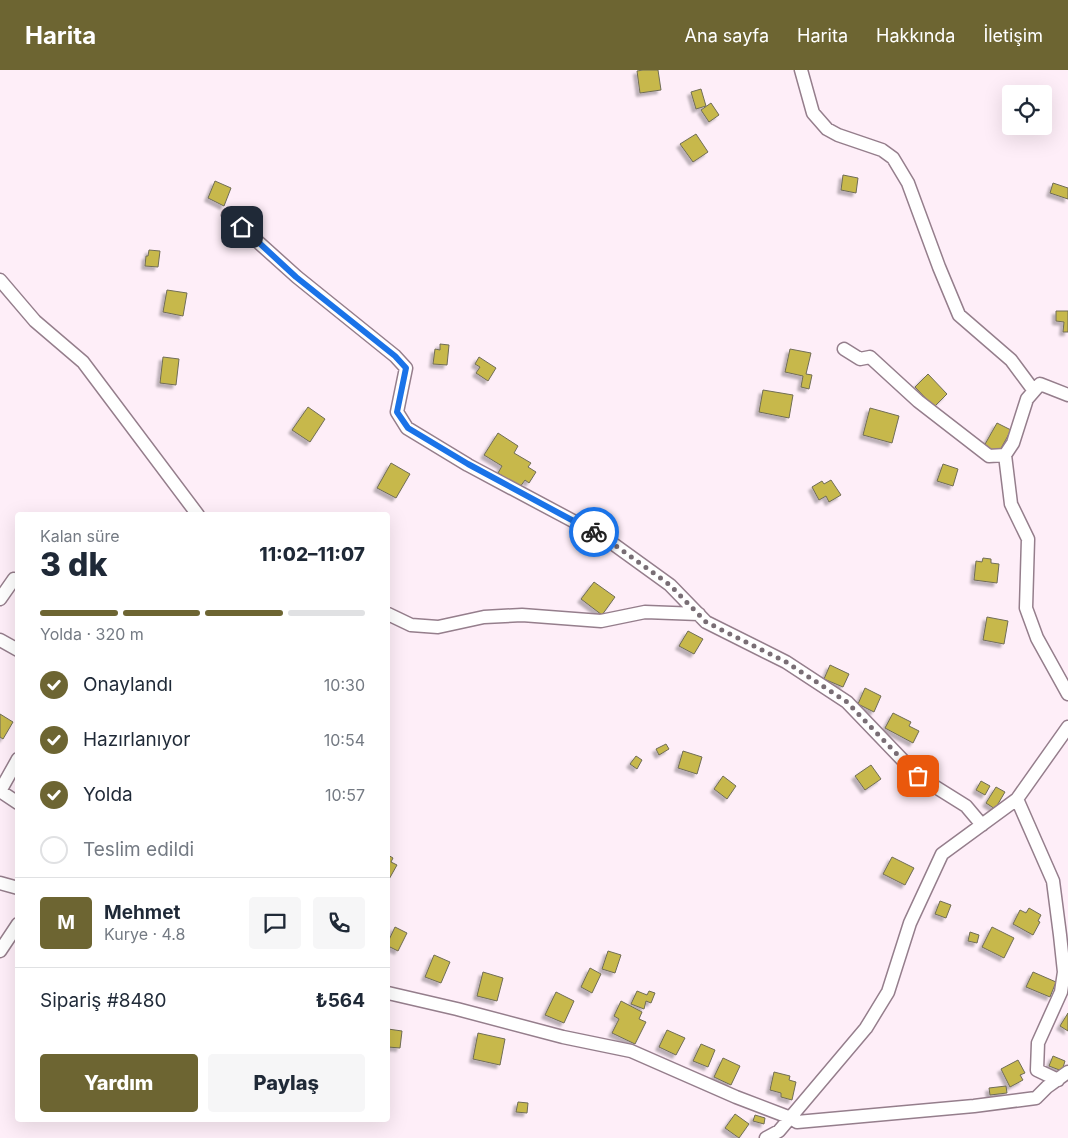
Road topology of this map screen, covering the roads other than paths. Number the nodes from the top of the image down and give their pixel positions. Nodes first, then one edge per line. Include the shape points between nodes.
1 (801, 70) edge
2 (228, 215) dead end
3 (0, 280) edge
4 (844, 349) dead end
5 (1034, 391) junction
6 (1068, 395) edge
7 (1005, 455) junction
8 (196, 512) edge
9 (14, 579) dead end
10 (0, 599) edge
11 (699, 614) junction
12 (390, 615) edge
13 (0, 640) edge
14 (15, 648) edge
15 (1068, 694) edge
16 (1068, 726) edge
17 (15, 764) edge
18 (0, 791) edge
19 (1017, 799) junction
20 (15, 801) edge
21 (982, 825) junction
22 (0, 883) edge
23 (15, 887) edge
24 (15, 928) edge
25 (0, 951) edge
26 (390, 993) edge
27 (1063, 1076) edge
28 (791, 1118) junction
29 (766, 1138) edge

1 - 5 street via 813,113 827,129 882,150 893,158 908,183 959,315 1011,360
2 - 11 street via 296,277 406,368 397,412 408,428 605,538 670,585
3 - 8 street via 35,321 83,362
4 - 7 street via 860,359 870,357 918,401 989,456
5 - 6 street via 1040,384
5 - 7 street via 1027,399 1013,443
7 - 15 street via 1011,504 1028,539 1026,608 1037,638
9 - 10 street
11 - 12 street via 645,612 602,621 522,615 484,617 438,628 411,625
11 - 21 street via 706,622 786,662 847,702 918,776 966,806
13 - 14 street
16 - 19 street
17 - 18 street
18 - 20 street
19 - 21 street
19 - 27 street via 1053,881 1064,972 1060,992 1038,1043 1037,1070
21 - 28 street via 942,854 910,923 888,992 866,1028
22 - 23 street
24 - 25 street
26 - 28 street via 630,1051
27 - 28 street via 1036,1098 797,1122
28 - 29 street via 779,1131

